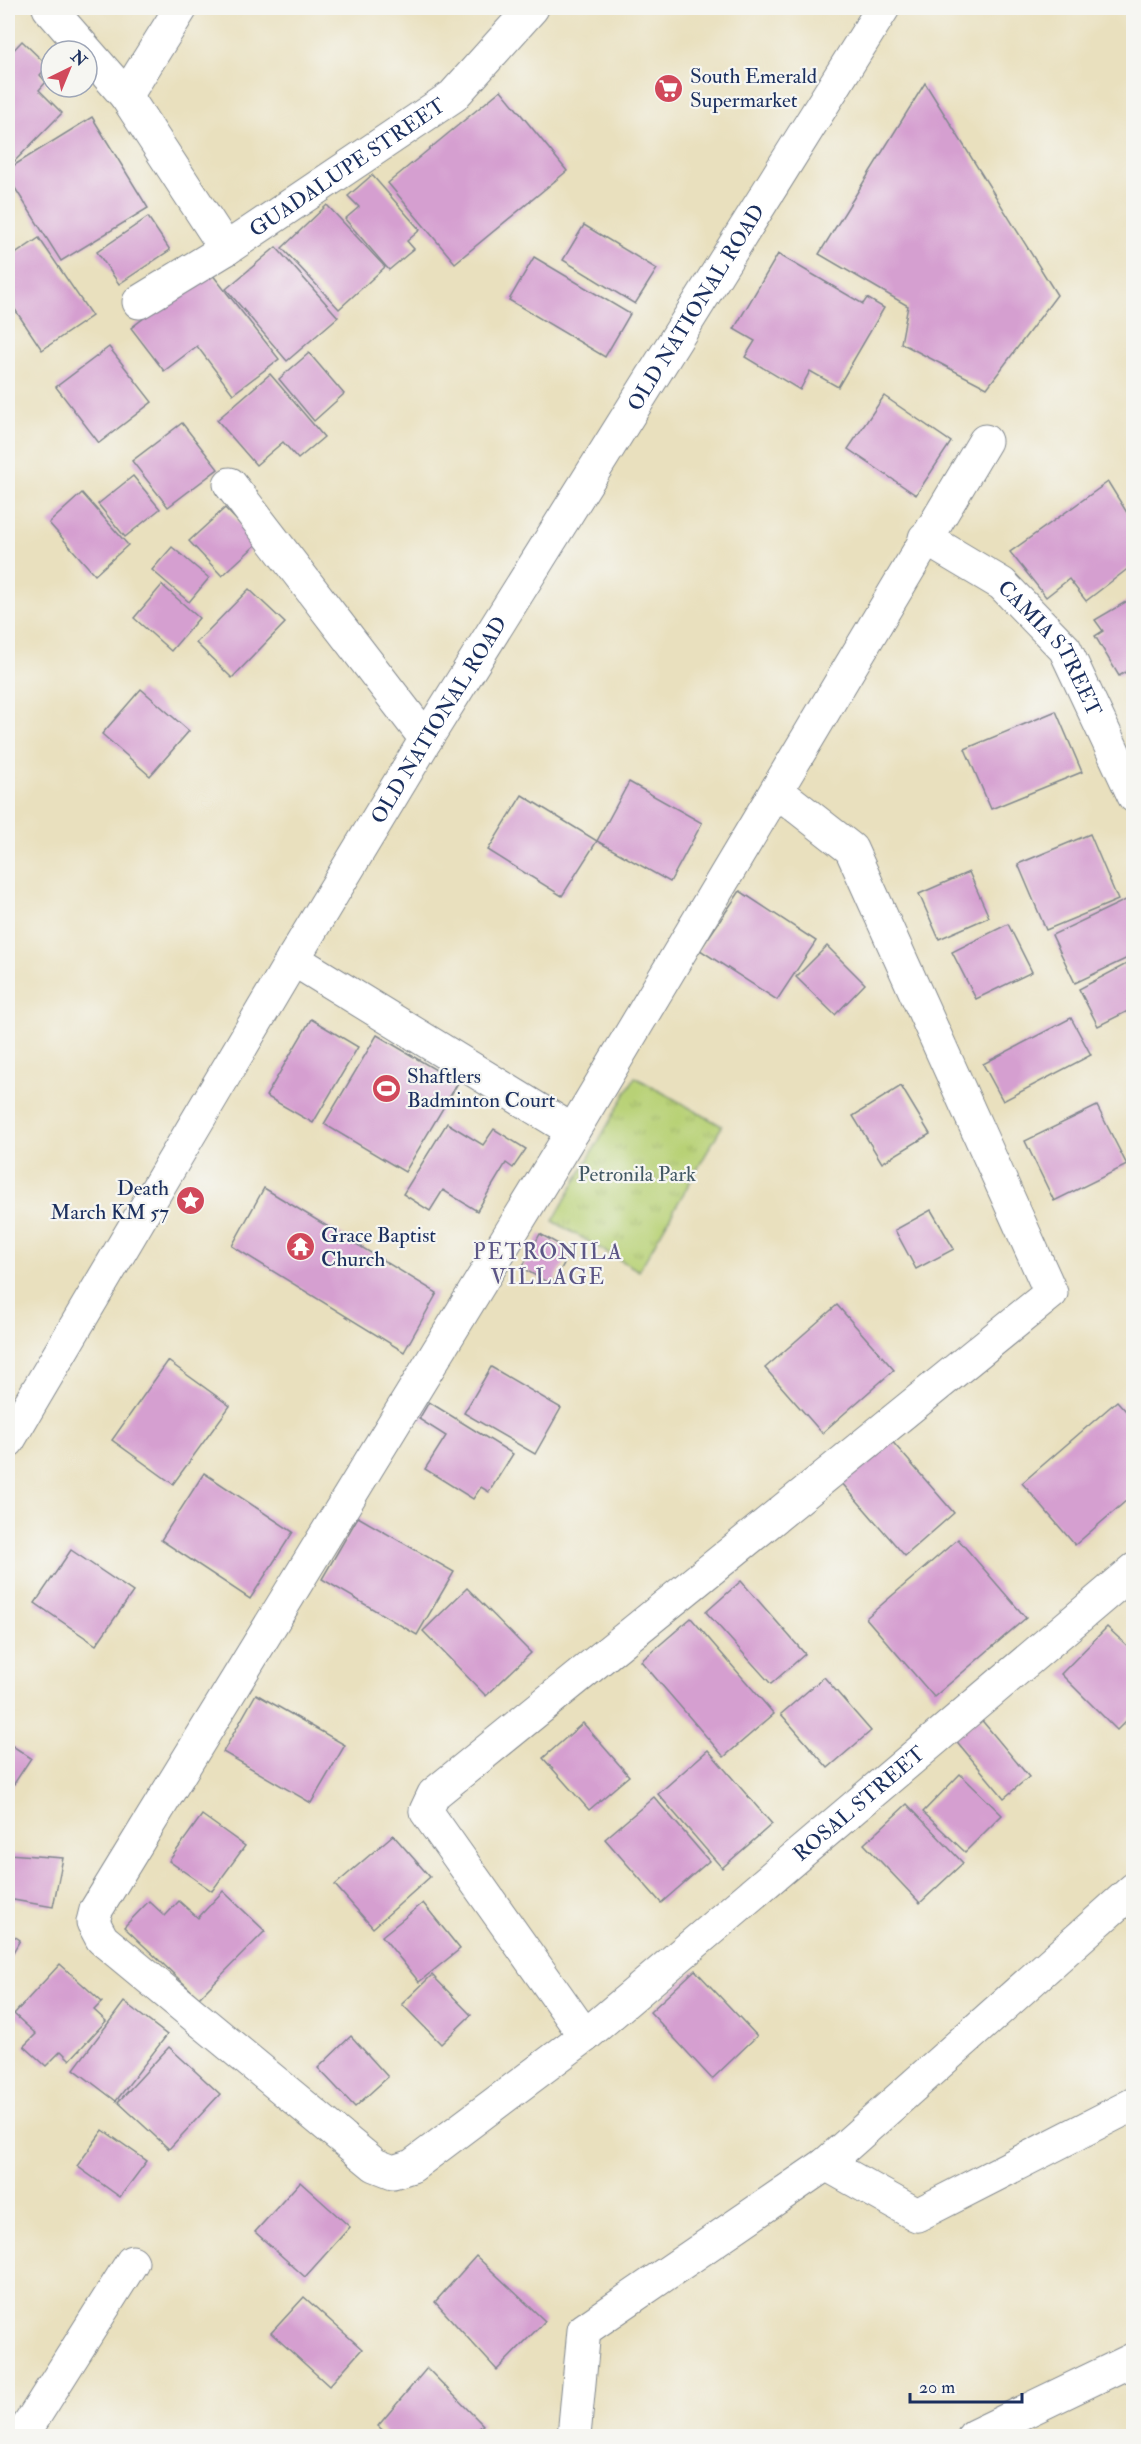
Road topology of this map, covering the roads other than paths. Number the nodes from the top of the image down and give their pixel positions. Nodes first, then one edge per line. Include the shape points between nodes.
1 (49, 8) edge
2 (181, 8) edge
3 (532, 8) edge
4 (883, 8) edge
5 (126, 96) junction
6 (226, 249) junction
7 (139, 302) dead end
8 (985, 441) dead end
9 (231, 484) dead end
10 (926, 538) junction
11 (426, 739) junction
12 (777, 791) junction
13 (1134, 796) edge
14 (293, 959) junction
15 (573, 1131) junction
16 (8, 1441) edge
17 (1134, 1570) edge
18 (1134, 1889) edge
19 (585, 2036) junction
20 (1134, 2104) edge
21 (826, 2164) junction
22 (132, 2262) dead end
23 (1134, 2359) edge
24 (22, 2436) edge
25 (574, 2436) edge
26 (974, 2436) edge

1 - 5 street
2 - 5 street
3 - 6 street, GUADALUPE STREET via 453,96
4 - 11 street, OLD NATIONAL ROAD
5 - 6 street
6 - 7 street, GUADALUPE STREET
8 - 10 street
9 - 11 street
10 - 12 street
10 - 13 street, CAMIA STREET via 1002,584 1065,649
11 - 14 street, OLD NATIONAL ROAD
12 - 15 street
12 - 19 street via 850,849 1051,1293 434,1794 426,1810
14 - 15 street
14 - 16 street, OLD NATIONAL ROAD
15 - 19 street, ROSAL STREET via 96,1910 93,1922 102,1939 375,2165 393,2172 412,2166
17 - 19 street, ROSAL STREET
18 - 21 street
20 - 21 street via 917,2215
21 - 25 street via 584,2330
22 - 24 street
23 - 26 street

